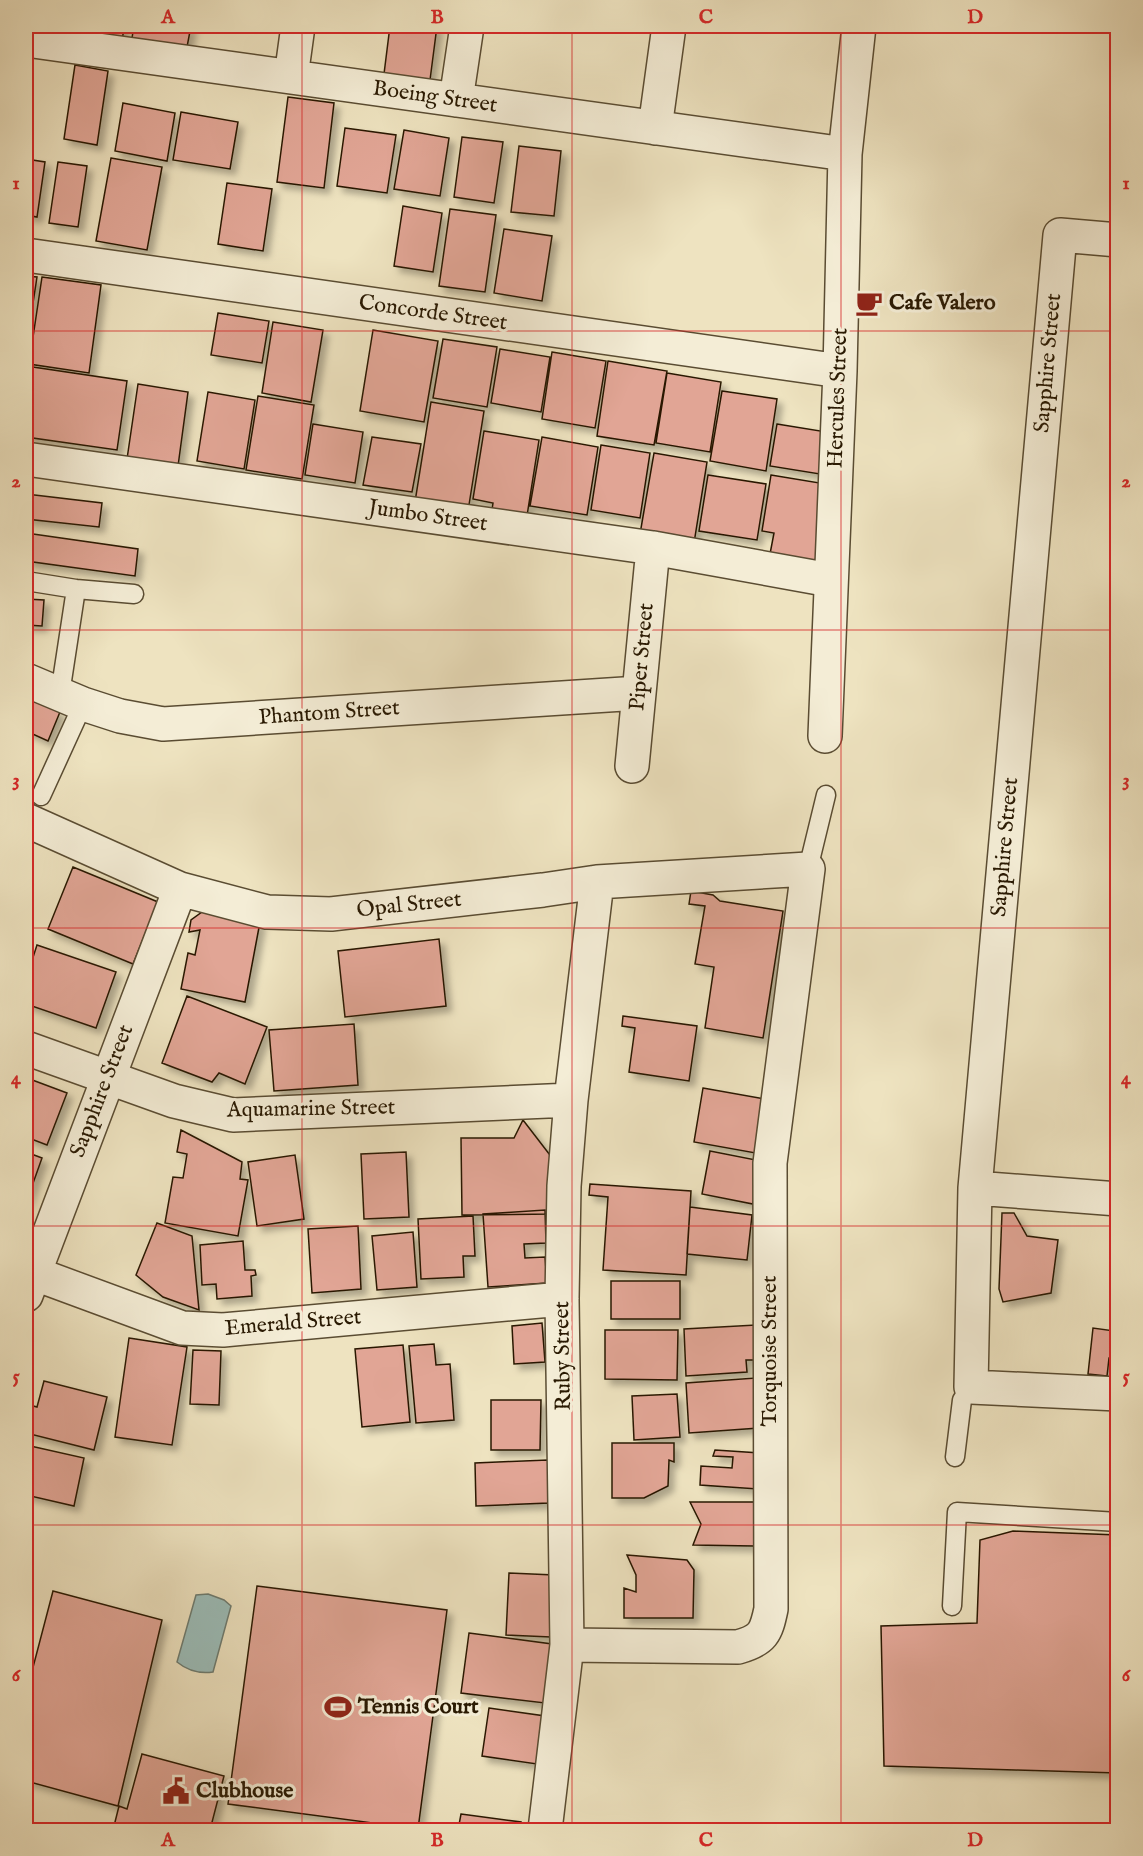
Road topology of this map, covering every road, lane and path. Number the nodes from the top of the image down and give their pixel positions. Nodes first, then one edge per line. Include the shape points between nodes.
1 (298, 26) edge
2 (467, 26) edge
3 (669, 26) edge
4 (859, 26) edge
5 (26, 40) edge
6 (291, 77) junction
7 (456, 100) junction
8 (655, 128) junction
9 (845, 154) junction
10 (1118, 240) edge
11 (26, 255) edge
12 (840, 370) junction
13 (26, 459) edge
14 (653, 548) junction
15 (830, 580) junction
16 (26, 581) edge
17 (76, 589) junction
18 (134, 594) dead end
19 (26, 680) edge
20 (639, 693) junction
21 (71, 699) junction
22 (825, 736) dead end
23 (632, 766) dead end
24 (826, 795) dead end
25 (33, 808) edge
26 (808, 868) junction
27 (597, 882) junction
28 (180, 889) junction
29 (26, 1048) edge
30 (107, 1077) junction
31 (571, 1100) junction
32 (975, 1188) junction
33 (1118, 1199) edge
34 (29, 1284) edge
35 (562, 1299) junction
36 (971, 1387) junction
37 (1118, 1394) edge
38 (955, 1457) dead end
39 (1118, 1522) edge
40 (952, 1606) dead end
41 (567, 1645) junction
42 (545, 1830) edge

1 - 6 street
2 - 7 street
3 - 8 street
4 - 9 street, Hercules Street
5 - 6 street, Boeing Street
6 - 7 street, Boeing Street
7 - 8 street, Boeing Street
8 - 9 street, Boeing Street
9 - 12 street, Hercules Street
10 - 32 street, Sapphire Street via 1060,235
11 - 12 street, Concorde Street
12 - 15 street, Hercules Street
13 - 14 street, Jumbo Street
14 - 15 street, Jumbo Street
14 - 20 street, Piper Street
15 - 22 street, Hercules Street
16 - 17 lane
17 - 18 lane
17 - 21 lane
19 - 21 street, Phantom Street
20 - 21 street, Phantom Street via 163,724 120,716
20 - 23 street, Piper Street
21 - 25 lane
24 - 26 lane
25 - 28 street, Opal Street
26 - 27 street, Opal Street
26 - 41 street, Torquoise Street via 770,1162 771,1609 766,1631 752,1643 738,1647
27 - 28 street, Opal Street via 331,914 267,912
27 - 31 street, Ruby Street
28 - 30 street, Sapphire Street
29 - 30 street, Aquamarine Street
30 - 31 street, Aquamarine Street via 174,1101 233,1115
30 - 34 street, Sapphire Street
31 - 35 street, Ruby Street via 564,1186
32 - 33 street
32 - 36 street, Sapphire Street
34 - 35 street, Emerald Street via 182,1328 223,1330
35 - 41 street, Ruby Street
36 - 37 street
36 - 38 lane, Sapphire Street via 962,1400
39 - 40 lane via 957,1512
41 - 42 street, Ruby Street

